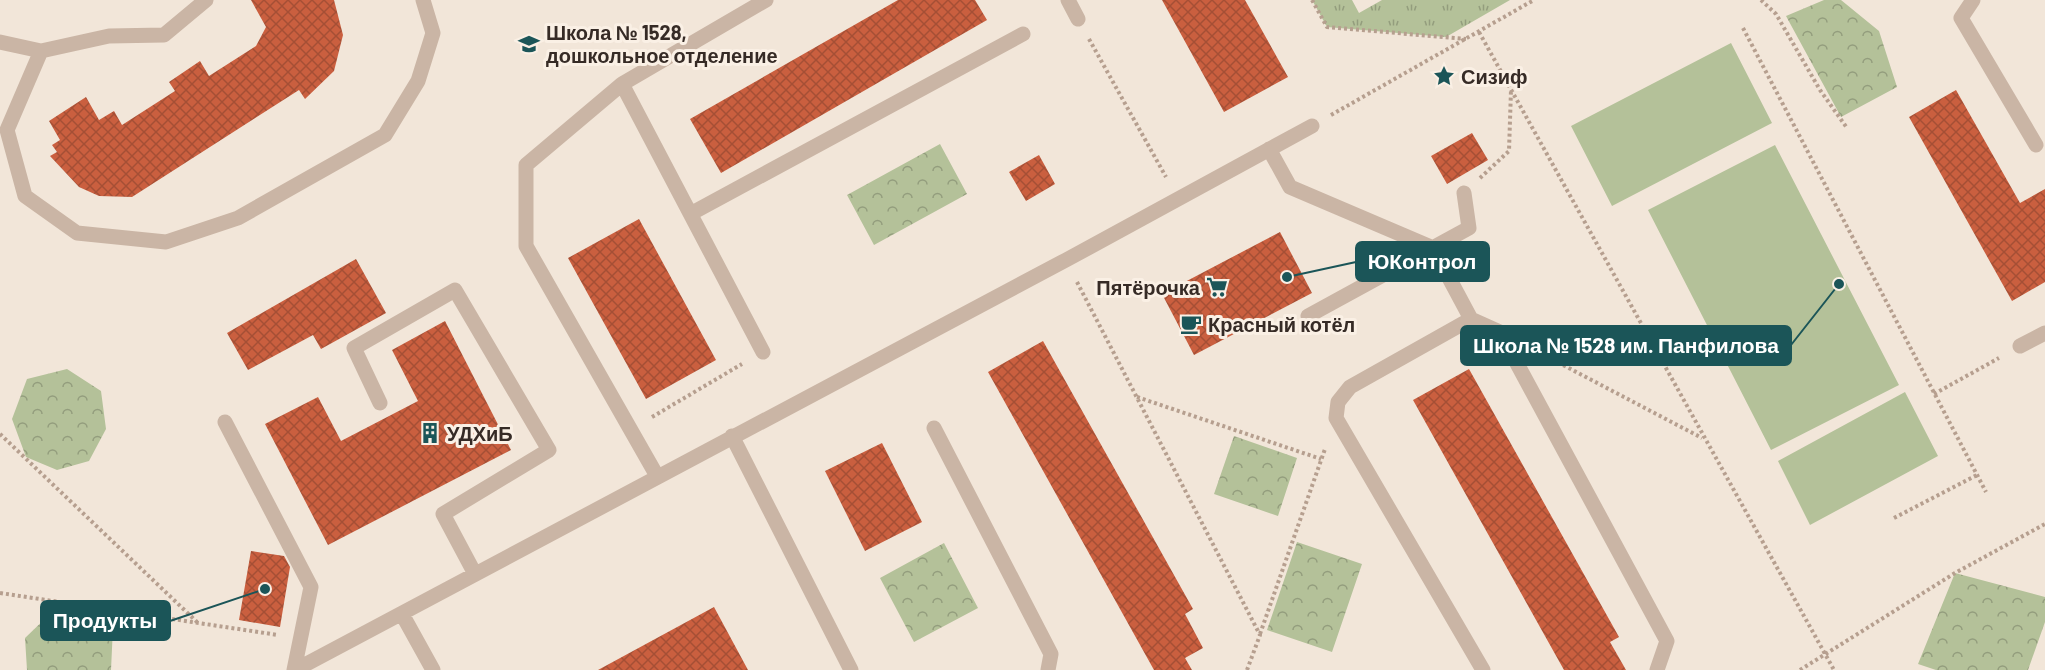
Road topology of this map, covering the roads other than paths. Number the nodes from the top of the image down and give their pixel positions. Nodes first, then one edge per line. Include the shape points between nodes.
1 (206, 0) edge
2 (423, 0) edge
3 (766, 0) edge
4 (1068, 0) edge
5 (1974, 0) edge
6 (1078, 19) road end
7 (1023, 34) dead end
8 (0, 42) edge
9 (41, 51) junction
10 (622, 84) junction
11 (1312, 126) road end
12 (2036, 145) dead end
13 (1269, 149) junction
14 (1464, 193) road end
15 (692, 213) junction
16 (1433, 248) junction
17 (1308, 316) dead end
18 (1471, 319) junction
19 (2045, 333) edge
20 (2020, 346) road end
21 (763, 352) road end
22 (380, 403) dead end
23 (225, 422) dead end
24 (934, 428) dead end
25 (732, 436) junction
26 (657, 476) junction
27 (475, 574) junction
28 (402, 614) junction
29 (294, 670) edge
30 (433, 670) edge
31 (851, 670) edge
32 (1048, 670) edge
33 (1484, 670) edge
34 (1657, 670) edge

1 - 9 lane via 164,35 110,36
2 - 9 lane via 433,33 418,81 385,135 238,218 166,242 77,233 25,196 7,130
3 - 10 lane
4 - 6 lane
5 - 12 lane via 1961,18
7 - 15 lane
8 - 9 lane
10 - 15 lane
10 - 26 lane via 526,165 526,246
11 - 13 lane
13 - 16 lane via 1290,187
13 - 25 lane
14 - 16 lane via 1469,228
15 - 21 lane
16 - 17 lane
16 - 18 lane
18 - 33 lane via 1350,387 1338,402 1335,418
18 - 34 lane via 1500,332 1667,641
19 - 20 lane
22 - 27 lane via 354,348 455,290 549,450 443,514
23 - 29 lane via 311,587
24 - 32 lane via 1051,654
25 - 26 lane
25 - 31 lane
26 - 27 lane
27 - 28 lane
28 - 29 lane
28 - 30 lane

